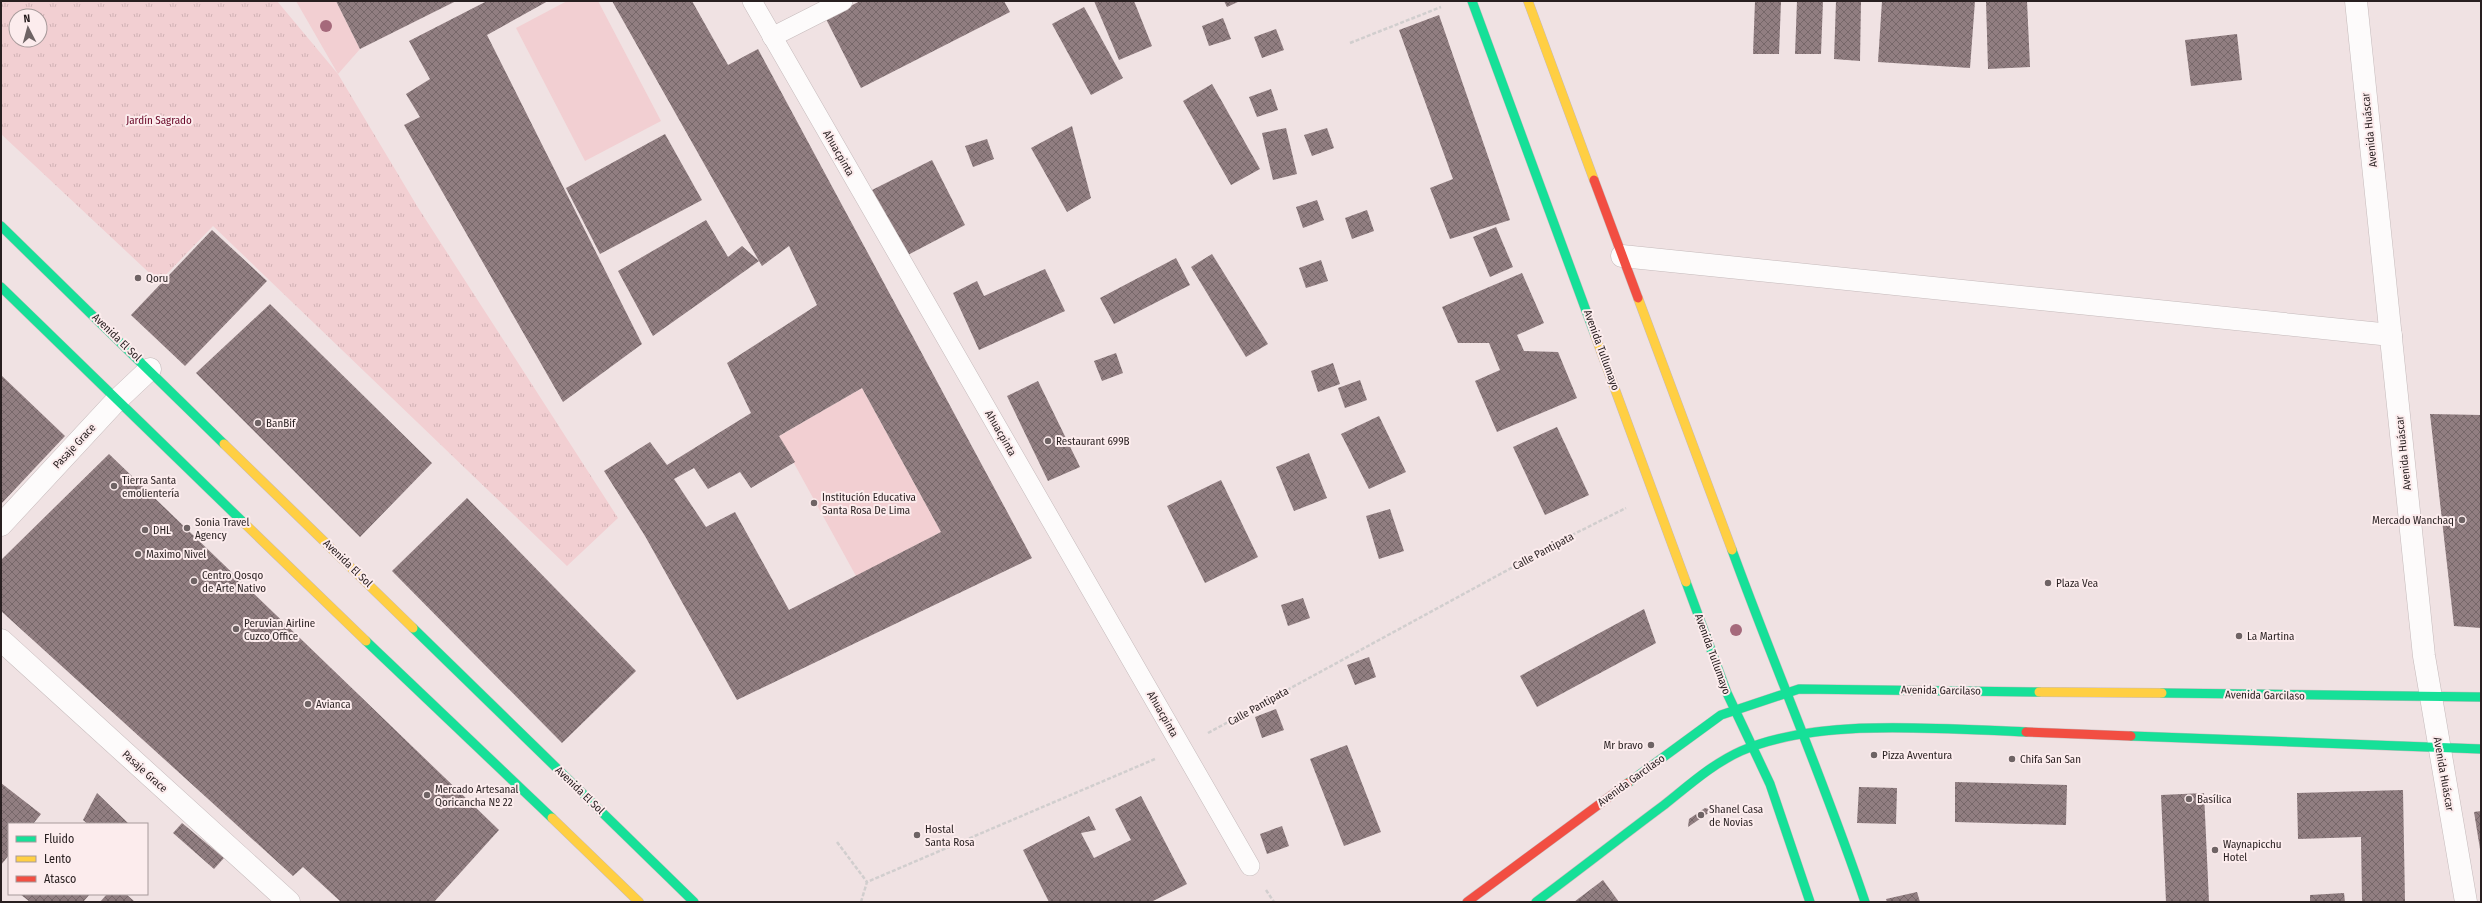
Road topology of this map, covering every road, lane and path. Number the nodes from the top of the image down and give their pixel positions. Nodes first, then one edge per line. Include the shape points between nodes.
1 (752, 1) edge
2 (843, 1) edge
3 (1472, 1) edge
4 (1528, 1) edge
5 (2356, 1) edge
6 (1442, 6) dead end
7 (772, 37) junction
8 (1350, 43) dead end
9 (1, 226) edge
10 (1622, 256) junction
11 (1, 287) edge
12 (2391, 335) junction
13 (150, 369) junction
14 (116, 402) junction
15 (1655, 494) junction
16 (1, 525) edge
17 (1, 640) edge
18 (1786, 693) junction
19 (2430, 696) junction
20 (2481, 696) edge
21 (1734, 711) junction
22 (1804, 735) junction
23 (1182, 747) junction
24 (1752, 747) junction
25 (2440, 747) junction
26 (2481, 749) edge
27 (837, 842) dead end
28 (1250, 866) dead end
29 (868, 882) junction
30 (289, 902) edge
31 (639, 902) edge
32 (694, 902) edge
33 (861, 902) edge
34 (1467, 902) edge
35 (1536, 902) edge
36 (1810, 902) edge
37 (1865, 902) edge
38 (2466, 902) edge

1 - 7 lane, Ahuacpinta
2 - 7 lane
3 - 15 main road, Avenida Tullumayo
4 - 10 main road
5 - 12 street, Avenida Huáscar
6 - 8 path
7 - 23 lane, Ahuacpinta
9 - 13 main road, Avenida El Sol
10 - 12 street
10 - 18 main road
11 - 14 main road
12 - 19 street, Avenida Huáscar
13 - 14 street, Pasaje Grace
13 - 32 main road, Avenida El Sol
14 - 16 street, Pasaje Grace
14 - 31 main road
15 - 21 main road, Avenida Tullumayo
15 - 23 path, Calle Pantipata via 1572,535
17 - 30 street, Pasaje Grace
18 - 19 main road, Avenida Garcilaso via 1810,688
18 - 21 main road, Avenida Garcilaso
18 - 22 main road
19 - 20 main road, Avenida Garcilaso
19 - 25 street, Avenida Huáscar
21 - 24 main road, Avenida Tullumayo
21 - 34 main road, Avenida Garcilaso via 1721,715
22 - 24 main road
22 - 25 main road via 1905,728
22 - 37 main road via 1818,767
23 - 28 lane, Ahuacpinta
23 - 29 path, Calle Pantipata
24 - 35 main road via 1735,752 1700,775
24 - 36 main road, Avenida Tullumayo via 1770,784
25 - 26 main road
25 - 38 street, Avenida Huáscar
27 - 29 path
29 - 33 path

